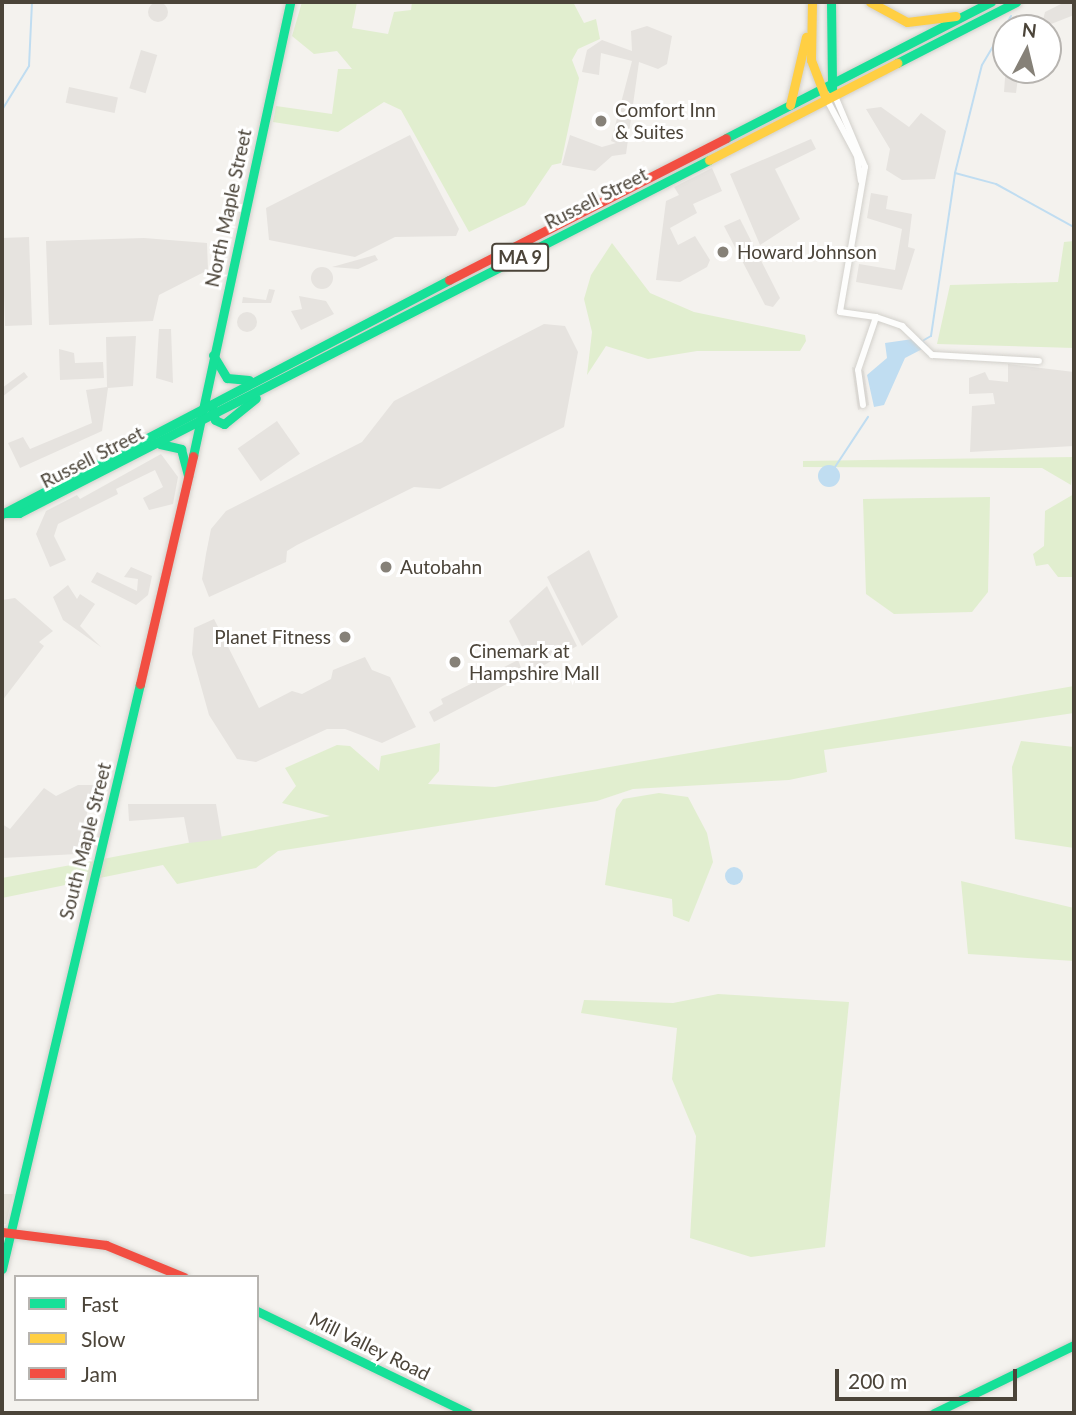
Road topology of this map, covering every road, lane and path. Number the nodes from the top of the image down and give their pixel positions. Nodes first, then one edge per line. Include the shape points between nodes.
1 (290, 2) edge
2 (812, 2) edge
3 (831, 2) edge
4 (870, 2) edge
5 (991, 2) edge
6 (1016, 2) edge
7 (965, 13) junction
8 (810, 18) junction
9 (828, 92) junction
10 (790, 105) junction
11 (876, 317) junction
12 (213, 355) junction
13 (1039, 361) dead end
14 (260, 379) junction
15 (213, 403) junction
16 (863, 405) dead end
17 (202, 408) junction
18 (213, 415) junction
19 (200, 421) junction
20 (156, 444) junction
21 (188, 476) junction
22 (3, 514) edge
23 (6, 1233) edge
24 (2, 1269) edge
25 (179, 1275) edge
26 (259, 1312) edge
27 (1074, 1345) edge
28 (468, 1413) edge
29 (934, 1413) edge

1 - 12 main road, North Maple Street
2 - 8 main road
3 - 9 main road
4 - 7 main road via 907,22
5 - 7 main road, Russell Street / MA 9
6 - 9 main road, Russell Street / MA 9
7 - 9 main road, Russell Street / MA 9
8 - 9 main road via 811,65
8 - 10 main road
9 - 10 main road, Russell Street / MA 9
9 - 11 street via 857,156 860,200 840,312
9 - 18 main road, Russell Street / MA 9
10 - 14 main road, Russell Street / MA 9
11 - 13 street via 909,335 925,350 947,358
11 - 16 street via 858,370
12 - 14 main road via 229,380
12 - 17 main road, North Maple Street
14 - 15 main road, Russell Street / MA 9
15 - 17 main road, Russell Street / MA 9
15 - 18 main road
17 - 19 main road, North Maple Street
17 - 22 main road, Russell Street / MA 9 via 13,503
18 - 19 main road, Russell Street / MA 9
19 - 20 main road, Russell Street / MA 9
19 - 21 main road, South Maple Street
20 - 21 main road via 181,449
20 - 22 main road, Russell Street / MA 9 via 19,513
21 - 23 main road, South Maple Street
23 - 24 main road, South Maple Street
23 - 25 main road via 106,1245
26 - 28 main road, Mill Valley Road
27 - 29 main road

